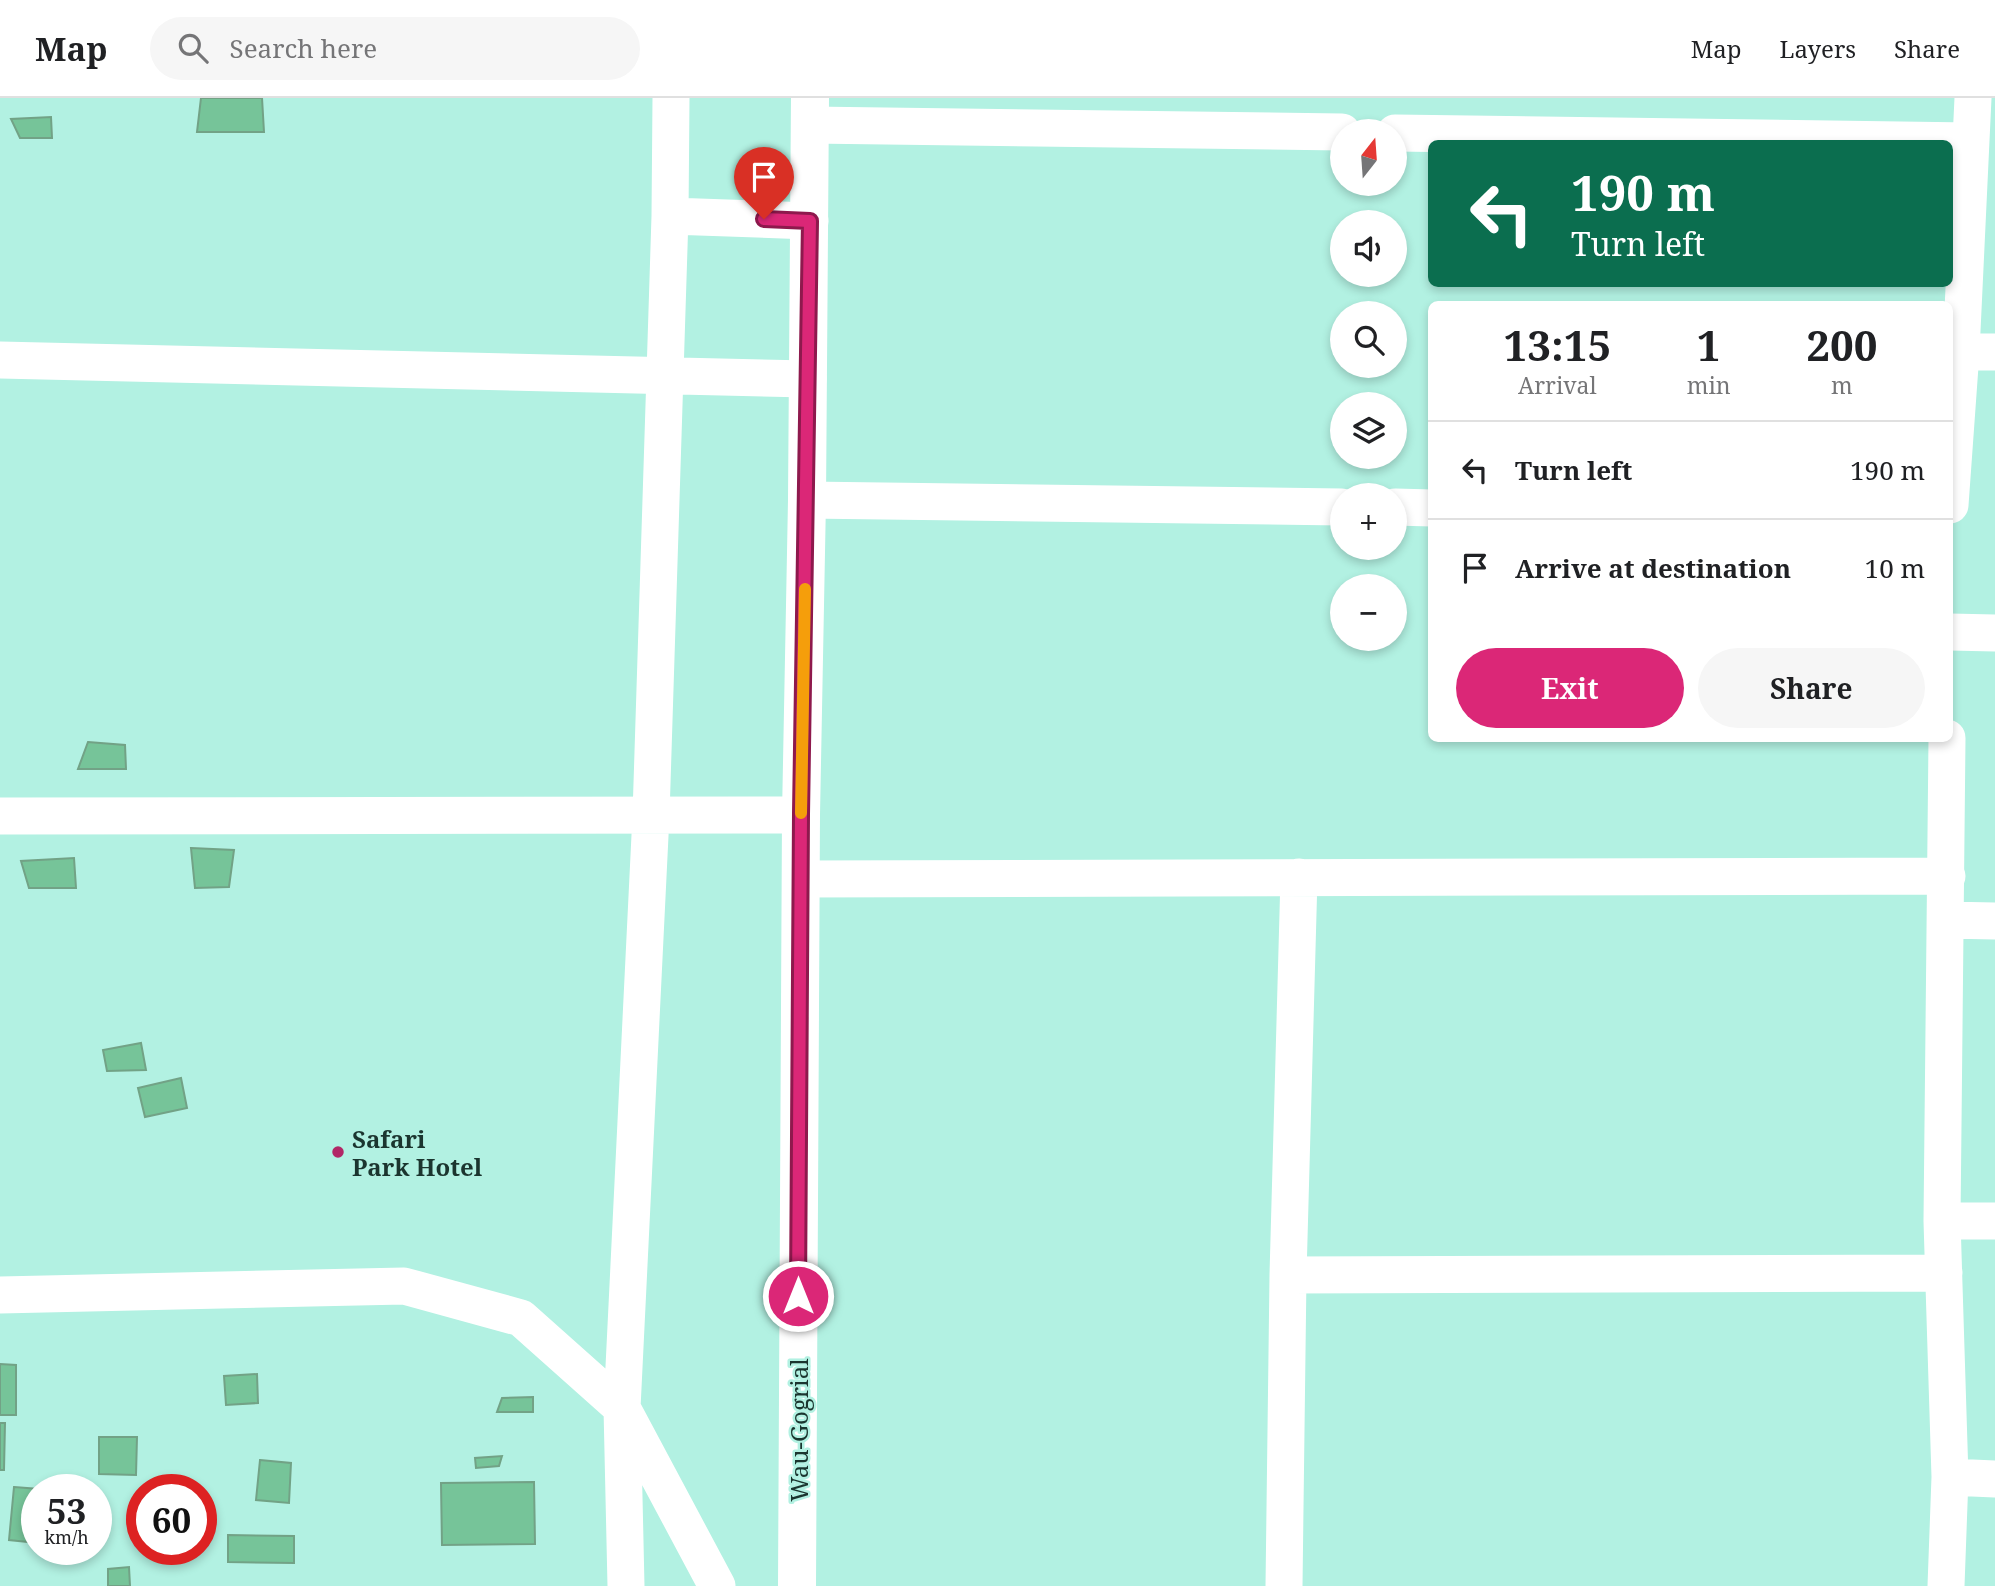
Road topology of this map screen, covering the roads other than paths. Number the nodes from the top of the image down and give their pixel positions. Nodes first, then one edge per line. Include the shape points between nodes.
1 (671, 98) edge
2 (1973, 98) edge
3 (810, 112) edge
4 (1330, 132) edge
5 (1407, 133) edge
6 (1899, 140) edge
7 (1953, 141) edge
8 (1971, 141) junction
9 (670, 216) junction
10 (810, 221) junction
11 (1978, 352) edge
12 (0, 360) edge
13 (665, 376) junction
14 (808, 379) junction
15 (1953, 489) edge
16 (807, 500) junction
17 (1330, 507) edge
18 (1407, 508) edge
19 (1428, 508) edge
20 (1953, 632) edge
21 (1995, 633) edge
22 (1947, 742) edge
23 (801, 814) junction
24 (651, 815) junction
25 (0, 816) edge
26 (1947, 876) junction
27 (1298, 877) junction
28 (801, 879) junction
29 (1946, 920) junction
30 (1995, 921) edge
31 (1942, 1221) junction
32 (1995, 1221) edge
33 (1944, 1273) junction
34 (1288, 1275) junction
35 (0, 1295) edge
36 (622, 1408) junction
37 (1950, 1477) junction
38 (1995, 1479) edge
39 (626, 1586) edge
40 (717, 1586) edge
41 (797, 1586) edge
42 (1284, 1586) edge
43 (1946, 1586) edge

1 - 9 street
2 - 8 street
3 - 4 street
3 - 10 main road, Wau-Gogrial
5 - 6 street
7 - 8 street
8 - 11 street
9 - 10 street
9 - 13 street
10 - 14 main road, Wau-Gogrial
11 - 15 street
12 - 13 street
13 - 14 street
13 - 24 street
14 - 16 main road, Wau-Gogrial
16 - 17 street
16 - 23 main road, Wau-Gogrial
18 - 19 street
20 - 21 street
22 - 26 street
23 - 24 street
23 - 28 main road, Wau-Gogrial
24 - 25 street
24 - 36 street
26 - 27 street
26 - 29 street
27 - 28 street
27 - 34 street
28 - 41 main road, Wau-Gogrial
29 - 30 street
29 - 31 street
31 - 32 street
31 - 33 street
33 - 34 street
33 - 37 street
34 - 42 street
35 - 36 street via 404,1286 521,1318
36 - 39 street
36 - 40 street
37 - 38 street
37 - 43 street

